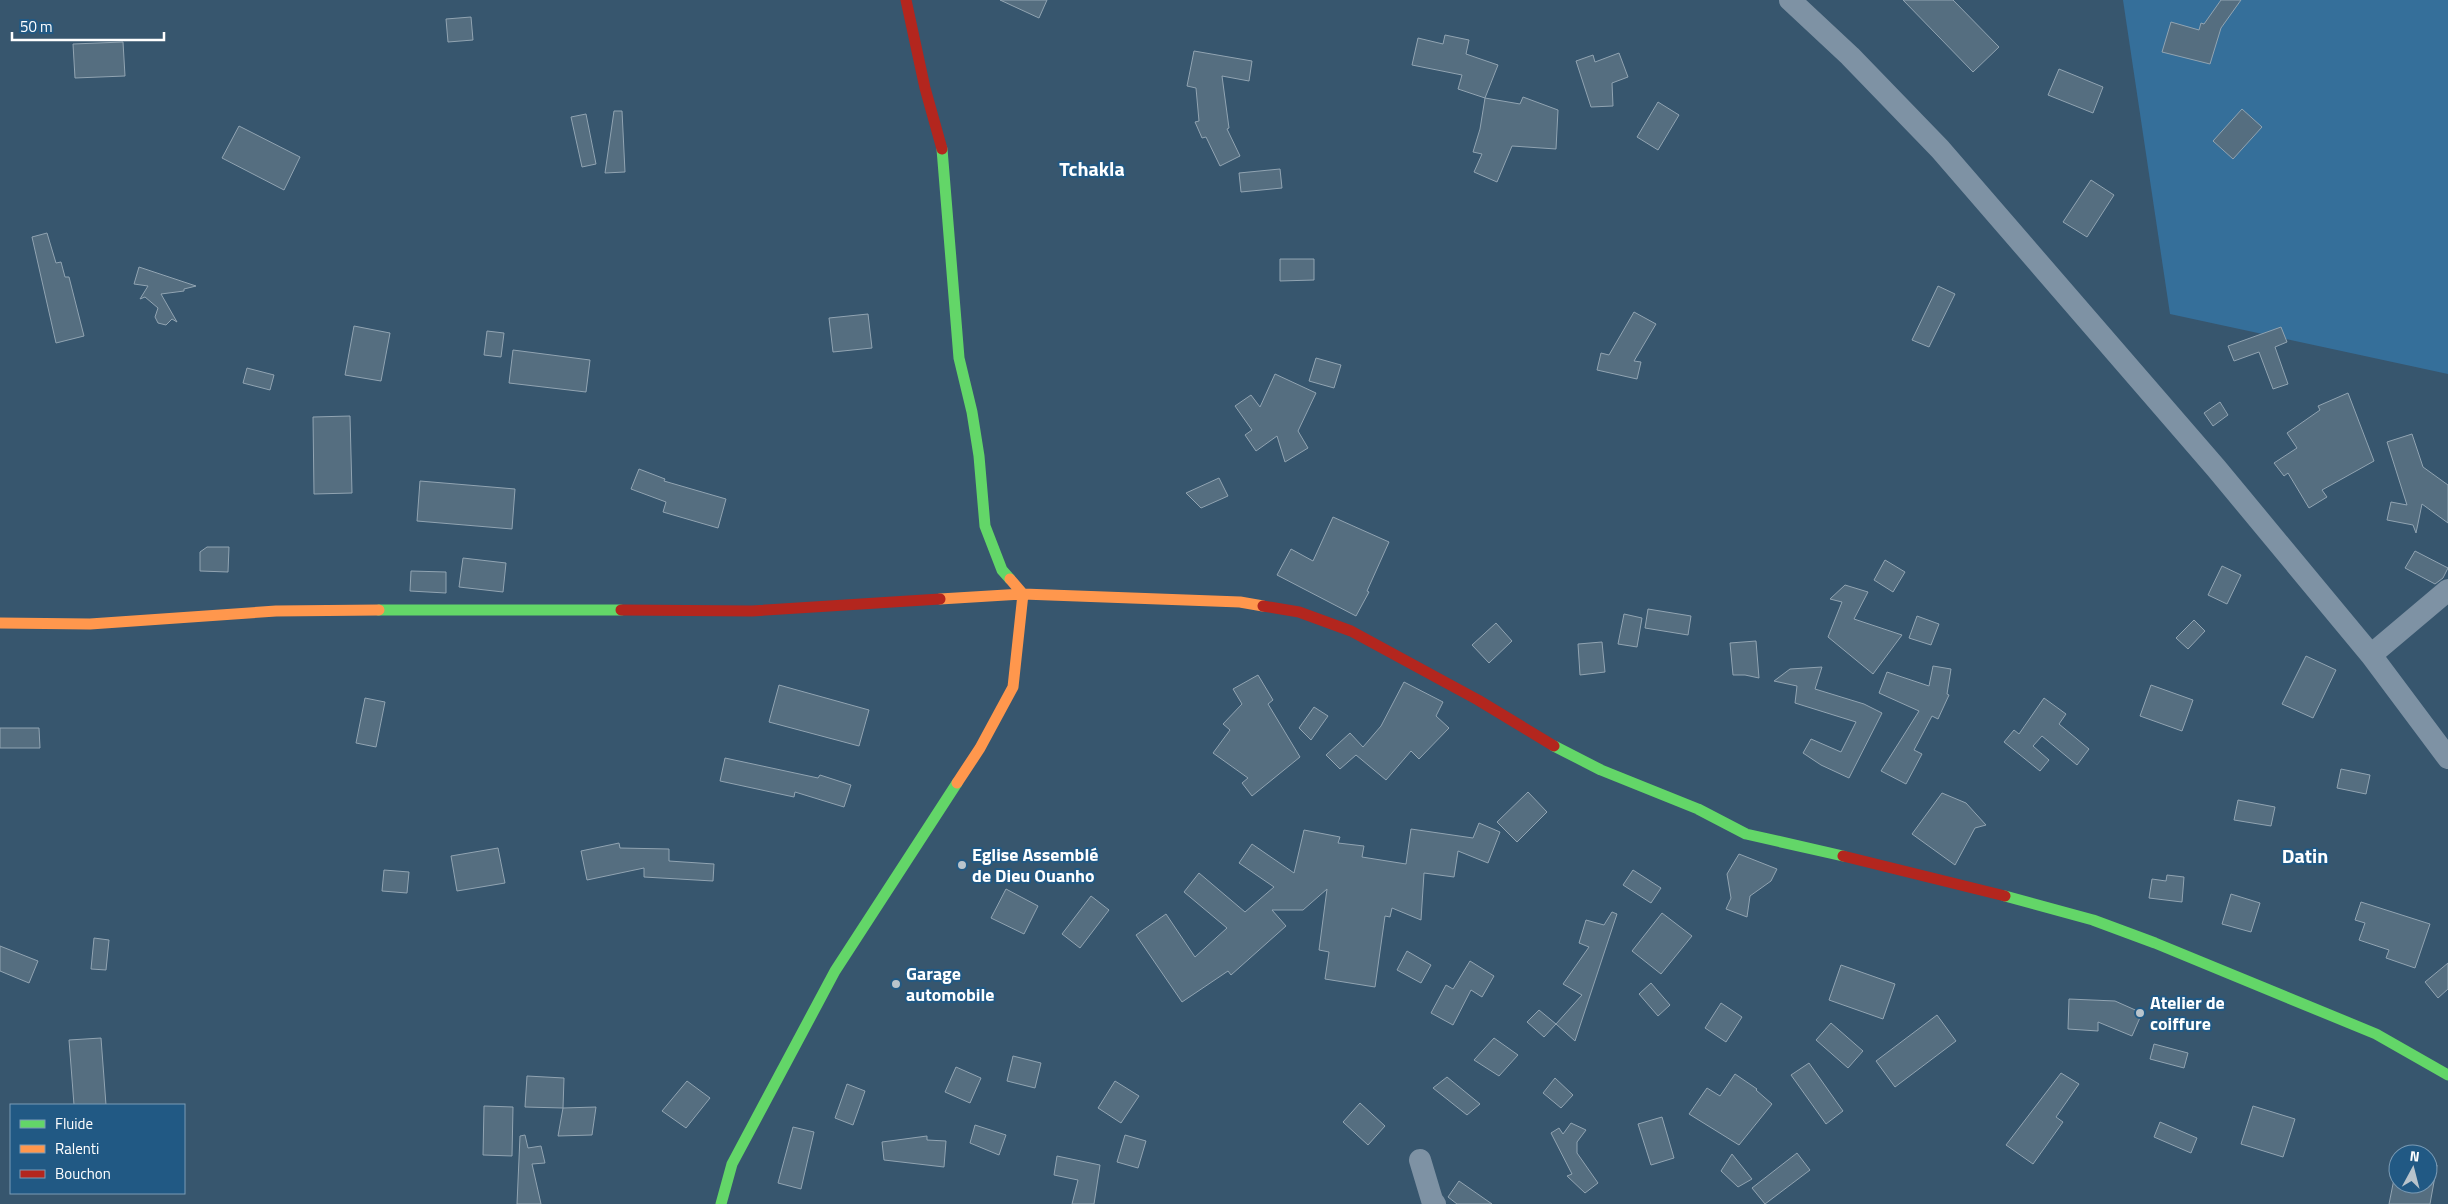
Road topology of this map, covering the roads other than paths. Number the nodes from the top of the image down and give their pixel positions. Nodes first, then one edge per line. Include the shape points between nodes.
1 (906, 0) edge
2 (1790, 0) edge
3 (2448, 590) edge
4 (1023, 594) junction
5 (0, 623) edge
6 (2371, 655) junction
7 (2448, 758) edge
8 (2448, 1075) edge
9 (1420, 1160) dead end
10 (721, 1204) edge
11 (1435, 1204) edge

1 - 4 main road via 924,88 944,157 959,358 979,456 985,526 1002,570
2 - 6 street via 1850,56 1940,149 2216,468
3 - 6 street
4 - 5 main road via 752,611 276,611 90,624
4 - 8 main road via 1240,602 1299,612 1351,631 1478,700 1533,736 1601,770 1698,809 1746,834 1915,872 2092,920 2164,946 2376,1034
4 - 10 main road via 1013,686 1002,709 835,971 732,1164
6 - 7 street
9 - 11 street

